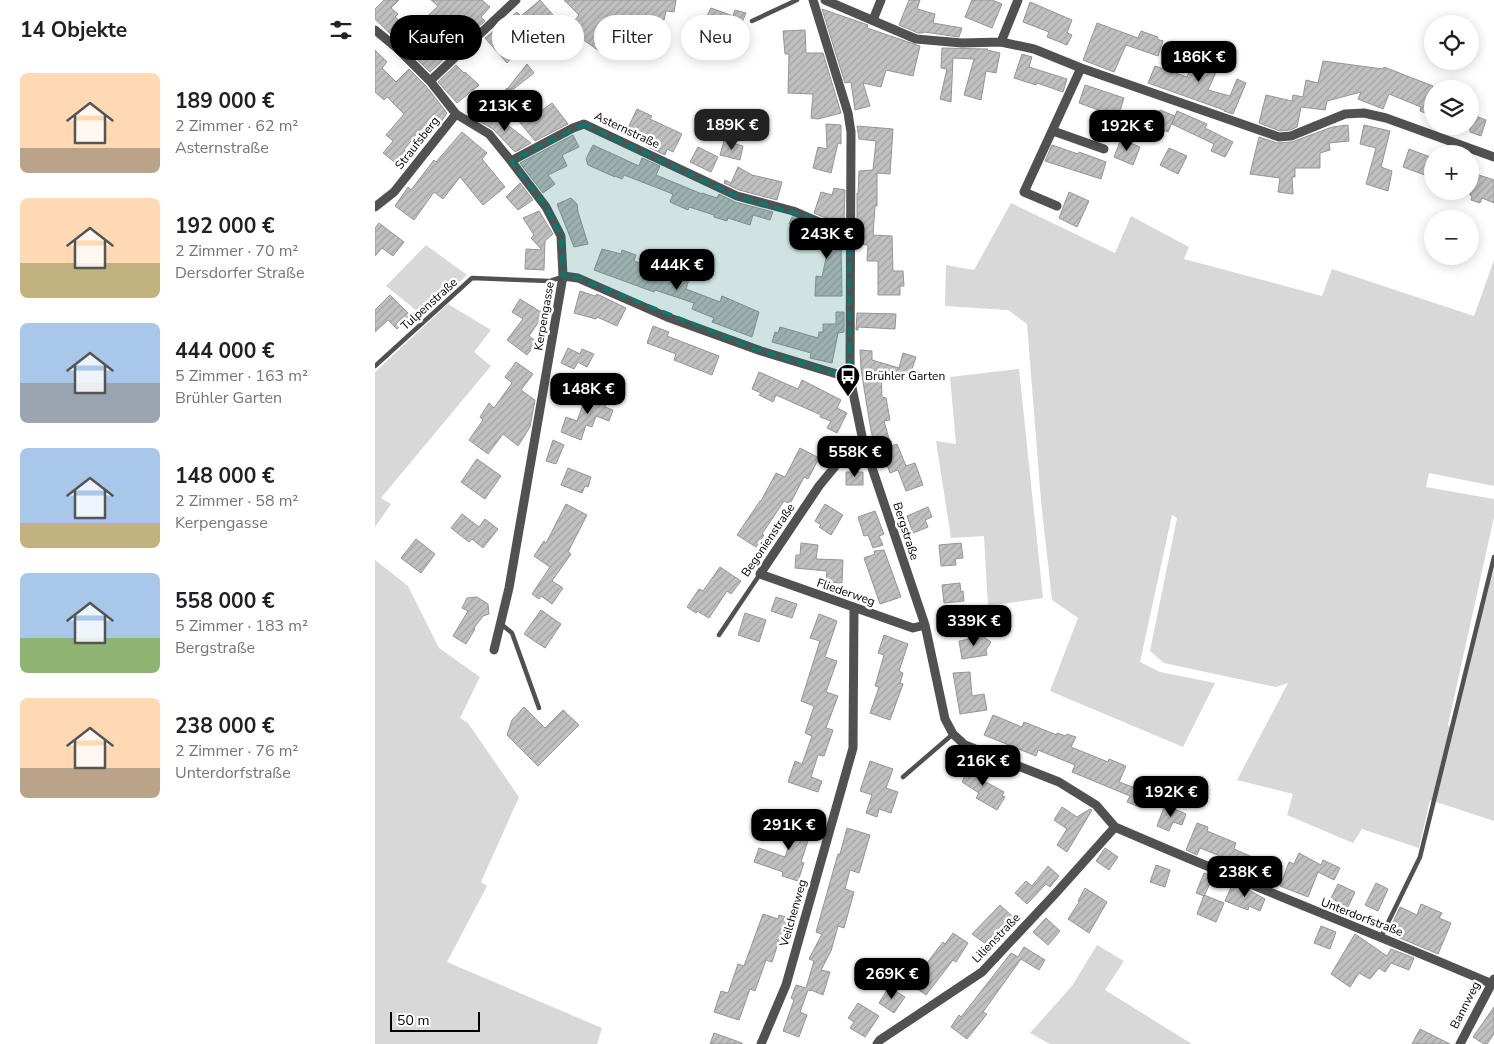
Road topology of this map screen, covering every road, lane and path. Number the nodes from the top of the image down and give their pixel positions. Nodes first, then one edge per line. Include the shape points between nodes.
1 (516, 0) edge
2 (797, 0) edge
3 (813, 0) edge
4 (825, 0) edge
5 (881, 0) edge
6 (1018, 0) edge
7 (873, 20) junction
8 (752, 21) dead end
9 (375, 30) edge
10 (1001, 42) junction
11 (1081, 68) junction
12 (430, 81) junction
13 (455, 114) junction
14 (1053, 131) junction
15 (1104, 149) dead end
16 (1494, 157) edge
17 (511, 161) junction
18 (1057, 206) dead end
19 (375, 207) edge
20 (849, 229) junction
21 (563, 276) junction
22 (375, 366) edge
23 (850, 378) junction
24 (863, 440) junction
25 (1494, 557) edge
26 (760, 574) junction
27 (854, 608) junction
28 (500, 623) junction
29 (925, 625) junction
30 (719, 635) dead end
31 (494, 650) dead end
32 (539, 708) dead end
33 (953, 734) junction
34 (903, 777) dead end
35 (1115, 826) junction
36 (1381, 937) junction
37 (1492, 981) edge
38 (761, 1044) edge
39 (877, 1044) edge
40 (1460, 1044) edge

1 - 12 street
2 - 8 lane
3 - 20 street, Bergstraße via 851,132
4 - 7 street
5 - 7 street
6 - 10 street
7 - 10 street via 916,39
9 - 12 street
10 - 11 street via 1034,49
11 - 14 street
11 - 16 street via 1279,137 1291,136 1345,114 1364,113
12 - 13 street
13 - 17 street, Kerpengasse via 489,134
13 - 19 street, Straufsberg via 394,192
14 - 15 street
14 - 18 street via 1024,192
17 - 20 street, Asternstraße via 585,124 737,196
17 - 21 street, Kerpengasse via 545,207 561,236
20 - 23 street, Bergstraße
21 - 22 lane, Tulpenstraße via 550,281 472,278
21 - 23 street via 578,278 667,317 761,351
21 - 28 street, Kerpengasse via 509,588
23 - 24 street, Bergstraße
24 - 26 street, Begonienstraße via 842,458 819,486
24 - 29 street, Bergstraße
25 - 36 lane via 1419,857
26 - 27 street, Fliederweg
26 - 30 lane, Begonienstraße
27 - 29 street, Fliederweg via 913,628
27 - 38 street, Veilchenweg via 853,748 786,985
28 - 31 street, Kerpengasse
28 - 32 lane via 512,633
29 - 33 street, Bergstraße via 945,719
33 - 34 lane
33 - 35 street via 965,745 1059,782 1096,805
35 - 36 street, Unterdorfstraße
35 - 39 street, Lilienstraße via 982,972
36 - 37 street, Unterdorfstraße
37 - 40 street, Bannweg

